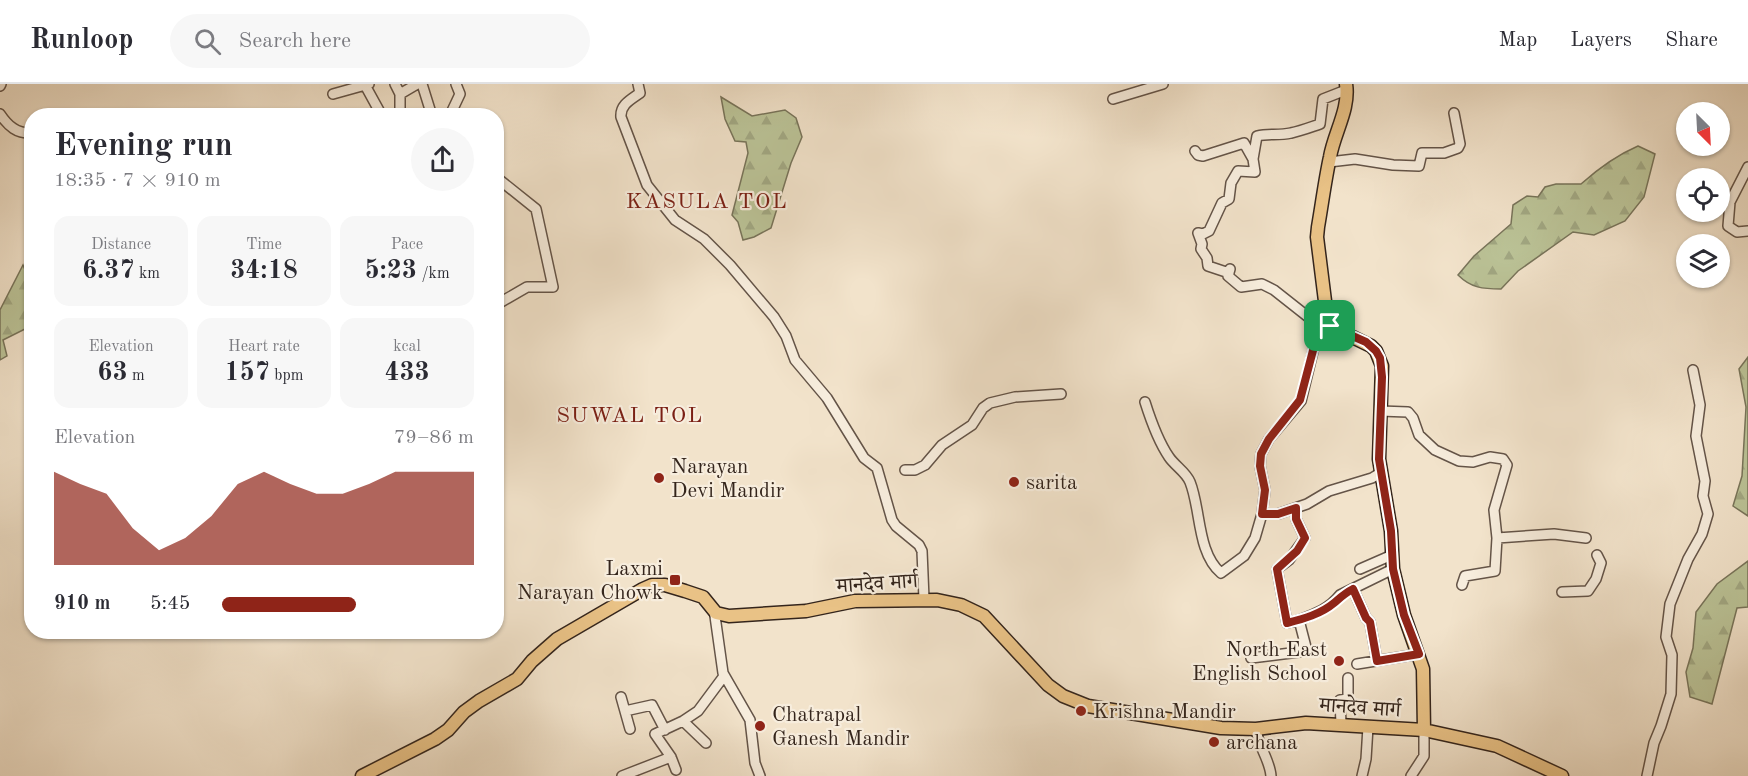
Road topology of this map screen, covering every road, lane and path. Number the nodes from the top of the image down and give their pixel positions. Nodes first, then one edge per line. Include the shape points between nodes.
1 (395, 84) edge
2 (419, 84) edge
3 (456, 84) edge
4 (638, 84) edge
5 (1163, 84) edge
6 (367, 85) edge
7 (1346, 87) edge
8 (333, 94) dead end
9 (400, 94) junction
10 (1113, 99) dead end
11 (378, 108) edge
12 (400, 108) edge
13 (429, 108) edge
14 (453, 108) edge
15 (1454, 113) dead end
16 (0, 114) edge
17 (24, 133) edge
18 (1195, 151) dead end
19 (1253, 159) junction
20 (1329, 162) junction
21 (1748, 167) edge
22 (504, 183) edge
23 (1748, 231) edge
24 (504, 300) edge
25 (1329, 322) junction
26 (1693, 370) dead end
27 (1061, 394) dead end
28 (1144, 402) dead end
29 (1380, 411) junction
30 (905, 470) dead end
31 (1380, 472) junction
32 (1296, 508) junction
33 (1262, 514) junction
34 (1497, 538) junction
35 (1586, 538) dead end
36 (1392, 555) junction
37 (1597, 555) dead end
38 (1360, 568) dead end
39 (1393, 569) junction
40 (1462, 585) dead end
41 (1353, 589) junction
42 (1562, 592) dead end
43 (924, 599) junction
44 (714, 609) junction
45 (1299, 620) junction
46 (1419, 654) junction
47 (1251, 658) dead end
48 (1377, 661) junction
49 (1357, 664) dead end
50 (724, 676) junction
51 (1348, 678) dead end
52 (621, 697) dead end
53 (625, 711) junction
54 (683, 721) junction
55 (1341, 724) junction
56 (1368, 727) junction
57 (630, 729) dead end
58 (1256, 729) junction
59 (665, 730) junction
60 (1424, 730) junction
61 (706, 743) dead end
62 (671, 757) junction
63 (676, 770) dead end
64 (366, 775) edge
65 (625, 775) edge
66 (760, 776) edge
67 (1271, 776) edge
68 (1362, 776) edge
69 (1411, 776) edge
70 (1562, 776) edge
71 (1647, 776) edge

1 - 9 street
2 - 9 street
2 - 13 street
3 - 14 street via 460,94
4 - 43 street via 639,93 620,110 647,185 675,220 704,239 730,265 774,317 795,360 827,398 864,458 877,468 892,520 922,551
5 - 10 street
6 - 8 street
6 - 11 street
7 - 19 street via 1323,99 1320,123 1292,133 1257,136
7 - 20 main road
9 - 12 street
15 - 20 street via 1458,148 1444,153 1422,153 1419,166 1355,159
16 - 17 street via 5,122
18 - 19 street via 1203,156 1244,143
19 - 25 street via 1255,172 1238,171 1229,199 1222,203 1209,231 1198,233 1208,266 1230,271 1228,276 1241,287 1262,284 1312,320
20 - 25 main road via 1317,237
21 - 23 street via 1730,202 1728,226 1737,232
22 - 24 street via 536,209 553,287 527,287
25 - 29 main road via 1376,351 1382,366
25 - 33 street via 1328,329 1316,339 1300,400 1261,454 1265,490
26 - 71 street via 1700,405 1696,436 1708,514 1670,604 1666,637 1672,655 1671,694
27 - 30 street via 990,403 972,425 942,445 921,468
28 - 33 street via 1170,459 1189,480 1208,552 1221,573 1244,556 1255,538
29 - 31 main road
29 - 34 street via 1408,412 1419,435 1435,450 1458,462 1503,459 1507,465 1494,510
31 - 32 street
31 - 36 main road
32 - 33 street
32 - 45 street via 1296,519 1305,538 1277,569 1287,623
34 - 35 street via 1554,534
34 - 40 street via 1495,571 1465,576
36 - 38 street
36 - 39 main road
37 - 42 street via 1601,563 1588,591
39 - 41 street
39 - 46 main road
41 - 45 street via 1315,615
41 - 48 street via 1370,622
43 - 44 main road, मानदेव मार्ग via 855,601 760,616 729,616
43 - 58 main road, मानदेव मार्ग via 962,605 984,616 1048,686 1072,700 1188,723
44 - 50 street
44 - 64 main road, मानदेव मार्ग via 703,597 665,585 643,589 557,639 517,680 479,701 435,739
45 - 47 street via 1307,651
46 - 48 street
46 - 60 main road via 1423,669
48 - 49 street
50 - 54 street via 698,711
50 - 66 street via 750,720
51 - 55 street via 1348,699 1340,700
52 - 53 street
53 - 57 street
53 - 59 street via 652,705
54 - 59 street
54 - 61 street
55 - 56 main road, मानदेव मार्ग
55 - 58 main road, मानदेव मार्ग via 1306,723
56 - 60 main road, मानदेव मार्ग
56 - 68 street
58 - 67 street
59 - 62 street via 655,734
60 - 69 street via 1424,756
60 - 70 main road, मानदेव मार्ग via 1497,746
62 - 63 street
62 - 65 street

